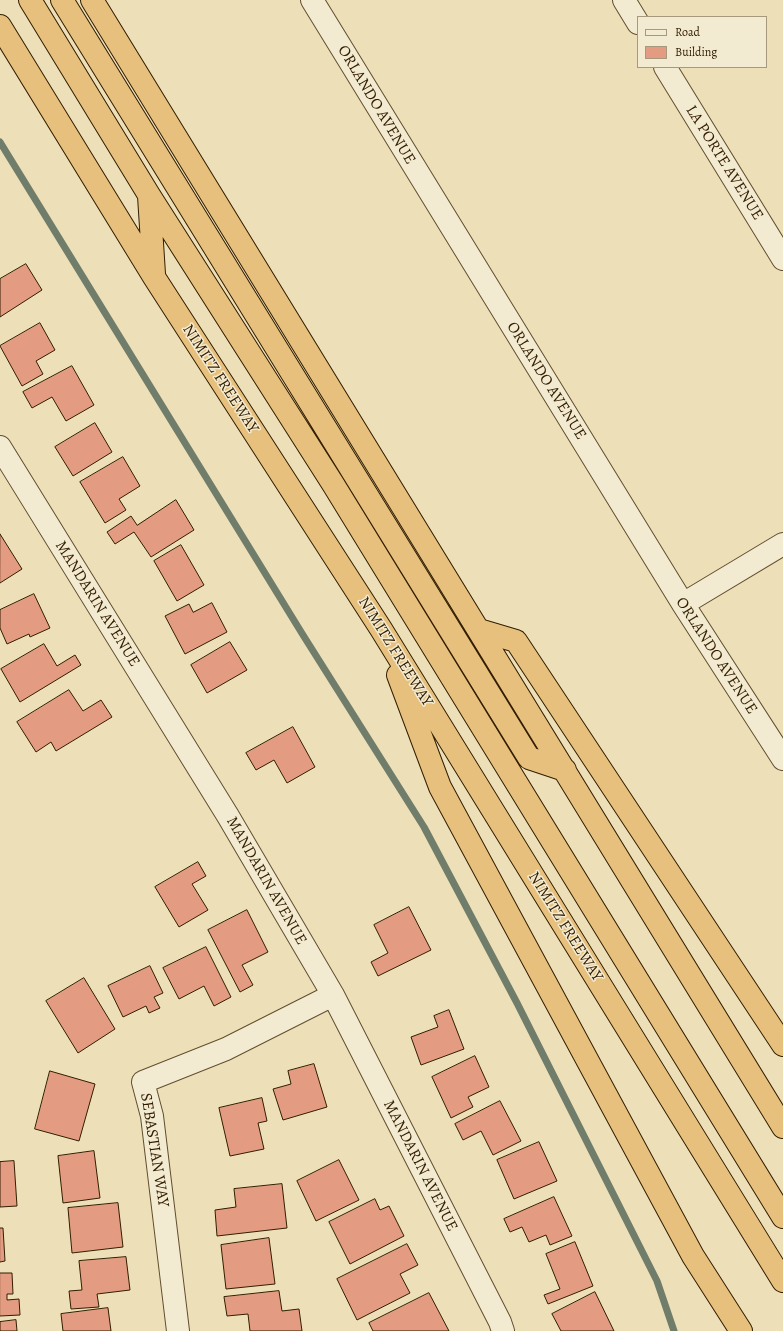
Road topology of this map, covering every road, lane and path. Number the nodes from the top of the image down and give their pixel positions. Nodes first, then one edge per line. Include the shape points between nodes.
1 (30, 0) edge
2 (62, 0) edge
3 (92, 0) edge
4 (312, 0) edge
5 (624, 0) edge
6 (637, 21) edge
7 (0, 26) edge
8 (666, 68) edge
9 (149, 195) junction
10 (783, 259) edge
11 (154, 277) junction
12 (0, 447) edge
13 (783, 544) edge
14 (683, 604) junction
15 (381, 629) junction
16 (480, 630) junction
17 (783, 760) edge
18 (565, 770) junction
19 (333, 995) junction
20 (783, 1045) edge
21 (783, 1127) edge
22 (783, 1217) edge
23 (693, 1256) junction
24 (783, 1281) edge
25 (178, 1331) edge
26 (503, 1331) edge
27 (724, 1331) edge
28 (741, 1331) edge

1 - 9 highway
2 - 18 highway via 529,758
3 - 16 highway
4 - 14 street, ORLANDO AVENUE
5 - 6 street
7 - 11 highway, NIMITZ FREEWAY
8 - 10 street, LA PORTE AVENUE
9 - 11 highway
9 - 22 highway via 333,484
11 - 15 highway, NIMITZ FREEWAY
12 - 19 street, MANDARIN AVENUE via 228,816
13 - 14 street
14 - 17 street, ORLANDO AVENUE
15 - 23 highway via 440,787
15 - 24 highway, NIMITZ FREEWAY
16 - 18 highway
16 - 20 highway via 516,641
18 - 21 highway
19 - 25 street, SEBASTIAN WAY via 226,1049 143,1082 152,1116
19 - 26 street, MANDARIN AVENUE via 497,1314
23 - 27 highway
23 - 28 highway

